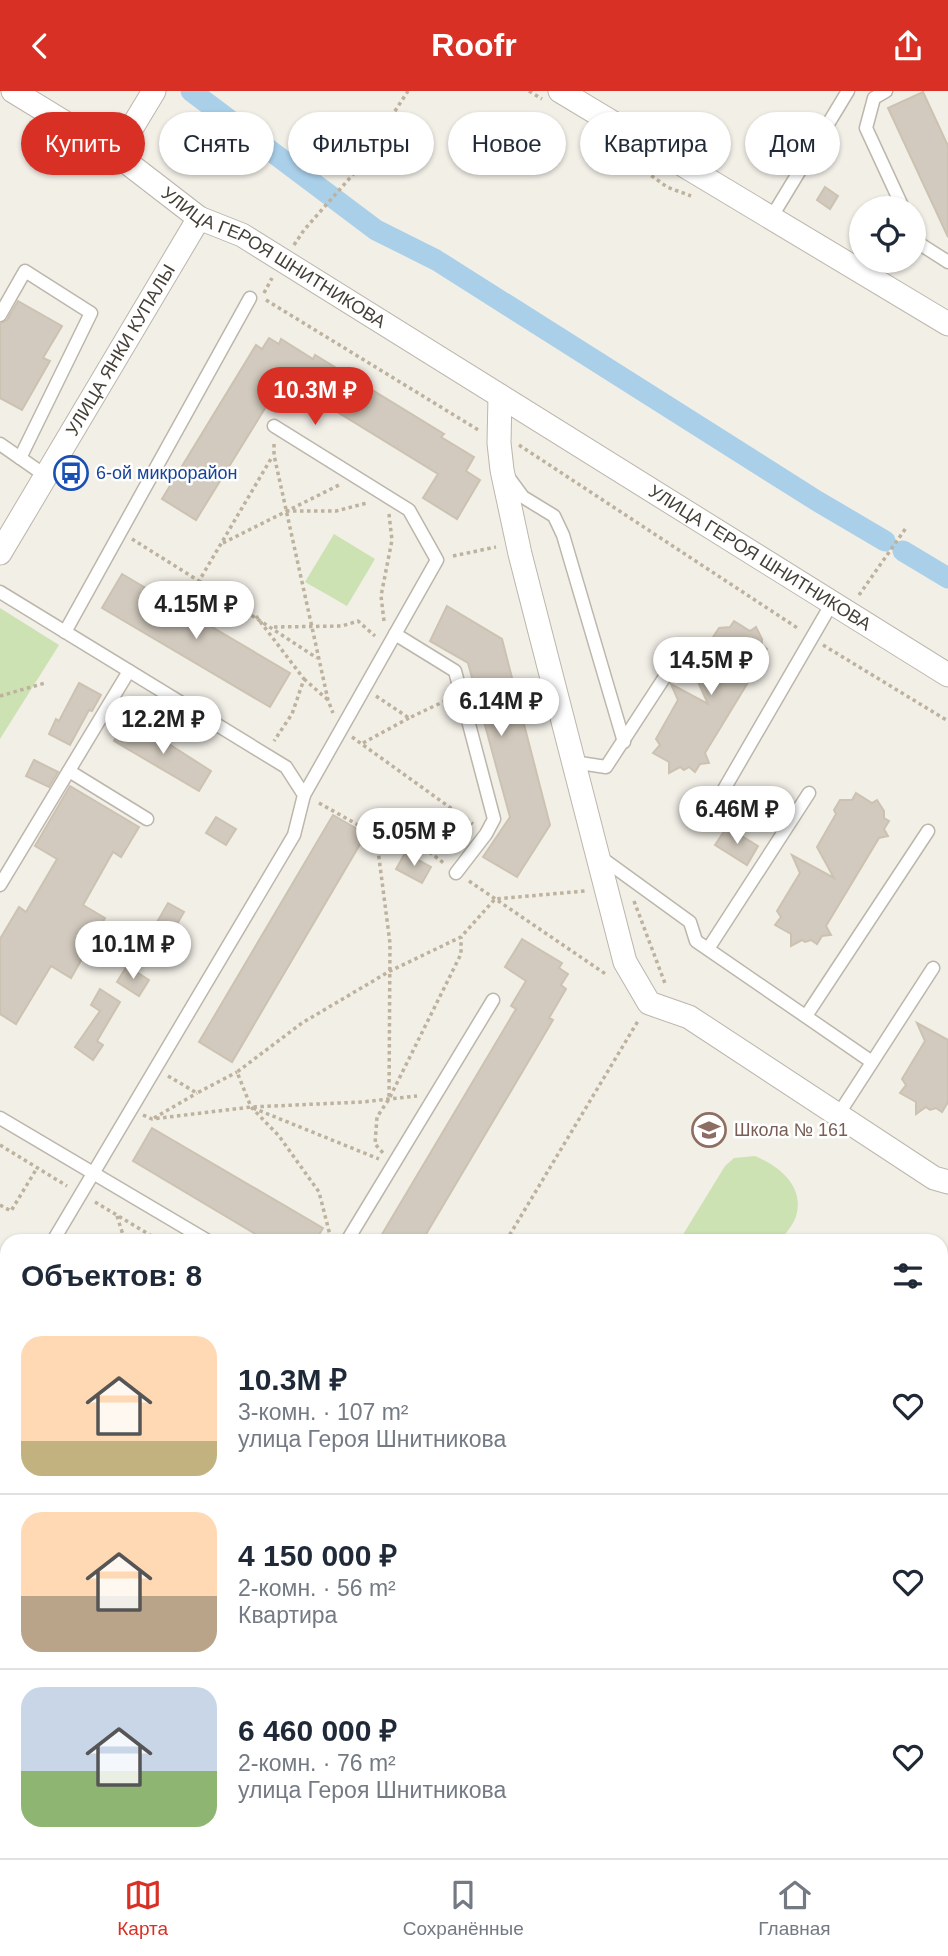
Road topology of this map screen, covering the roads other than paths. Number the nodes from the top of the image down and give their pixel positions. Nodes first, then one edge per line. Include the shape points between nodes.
1 (13, 91) edge
2 (560, 91) edge
3 (848, 91) edge
4 (886, 91) edge
5 (152, 94) edge
6 (47, 112) edge
7 (141, 112) edge
8 (143, 175) edge
9 (897, 196) edge
10 (199, 218) junction
11 (771, 218) junction
12 (926, 248) edge
13 (948, 262) edge
14 (256, 298) road end
15 (0, 315) edge
16 (948, 324) edge
17 (500, 396) junction
18 (274, 426) road end
19 (0, 444) edge
20 (20, 458) junction
21 (502, 470) junction
22 (46, 475) junction
23 (0, 553) edge
24 (0, 592) edge
25 (839, 607) junction
26 (65, 632) junction
27 (395, 634) junction
28 (681, 652) dead end
29 (129, 671) junction
30 (948, 675) edge
31 (624, 743) junction
32 (573, 762) junction
33 (69, 771) junction
34 (723, 791) dead end
35 (809, 793) dead end
36 (304, 795) junction
37 (148, 819) dead end
38 (928, 831) dead end
39 (596, 854) junction
40 (456, 873) road end
41 (0, 885) edge
42 (708, 949) junction
43 (933, 968) dead end
44 (493, 1000) dead end
45 (806, 1016) junction
46 (872, 1062) junction
47 (838, 1115) junction
48 (0, 1118) edge
49 (92, 1174) junction
50 (948, 1182) edge
51 (56, 1234) edge
52 (196, 1234) edge
53 (351, 1234) edge

1 - 6 street, УЛИЦА ГЕРОЯ ШНИТНИКОВА
2 - 11 street
3 - 11 lane
4 - 9 lane via 874,98 866,128
5 - 7 street
8 - 10 street, УЛИЦА ГЕРОЯ ШНИТНИКОВА
10 - 17 street, УЛИЦА ГЕРОЯ ШНИТНИКОВА via 242,235
10 - 22 street, УЛИЦА ЯНКИ КУПАЛЫ
11 - 16 street
12 - 13 lane
14 - 26 lane
15 - 20 lane via 25,271 91,313
17 - 21 street
17 - 25 street, УЛИЦА ГЕРОЯ ШНИТНИКОВА
18 - 27 lane via 409,510 437,560
19 - 20 lane
20 - 22 lane
21 - 31 lane via 523,496 554,516 563,535
21 - 32 street
22 - 23 street, УЛИЦА ЯНКИ КУПАЛЫ
24 - 26 lane
25 - 30 street, УЛИЦА ГЕРОЯ ШНИТНИКОВА
25 - 34 lane via 812,638
26 - 29 lane
27 - 36 lane
27 - 40 lane via 455,671 494,819
28 - 31 lane
29 - 33 lane
29 - 36 lane via 286,767
31 - 32 lane via 606,767
32 - 39 street
33 - 37 lane
33 - 41 lane
35 - 42 lane
36 - 49 lane via 294,835
38 - 45 lane
39 - 42 lane via 690,922 696,941
39 - 47 street via 625,962 649,1003 689,1017
42 - 45 lane
43 - 46 lane
44 - 53 lane
45 - 46 lane
46 - 47 lane
47 - 50 street via 934,1178
48 - 49 lane
49 - 51 lane
49 - 52 lane

